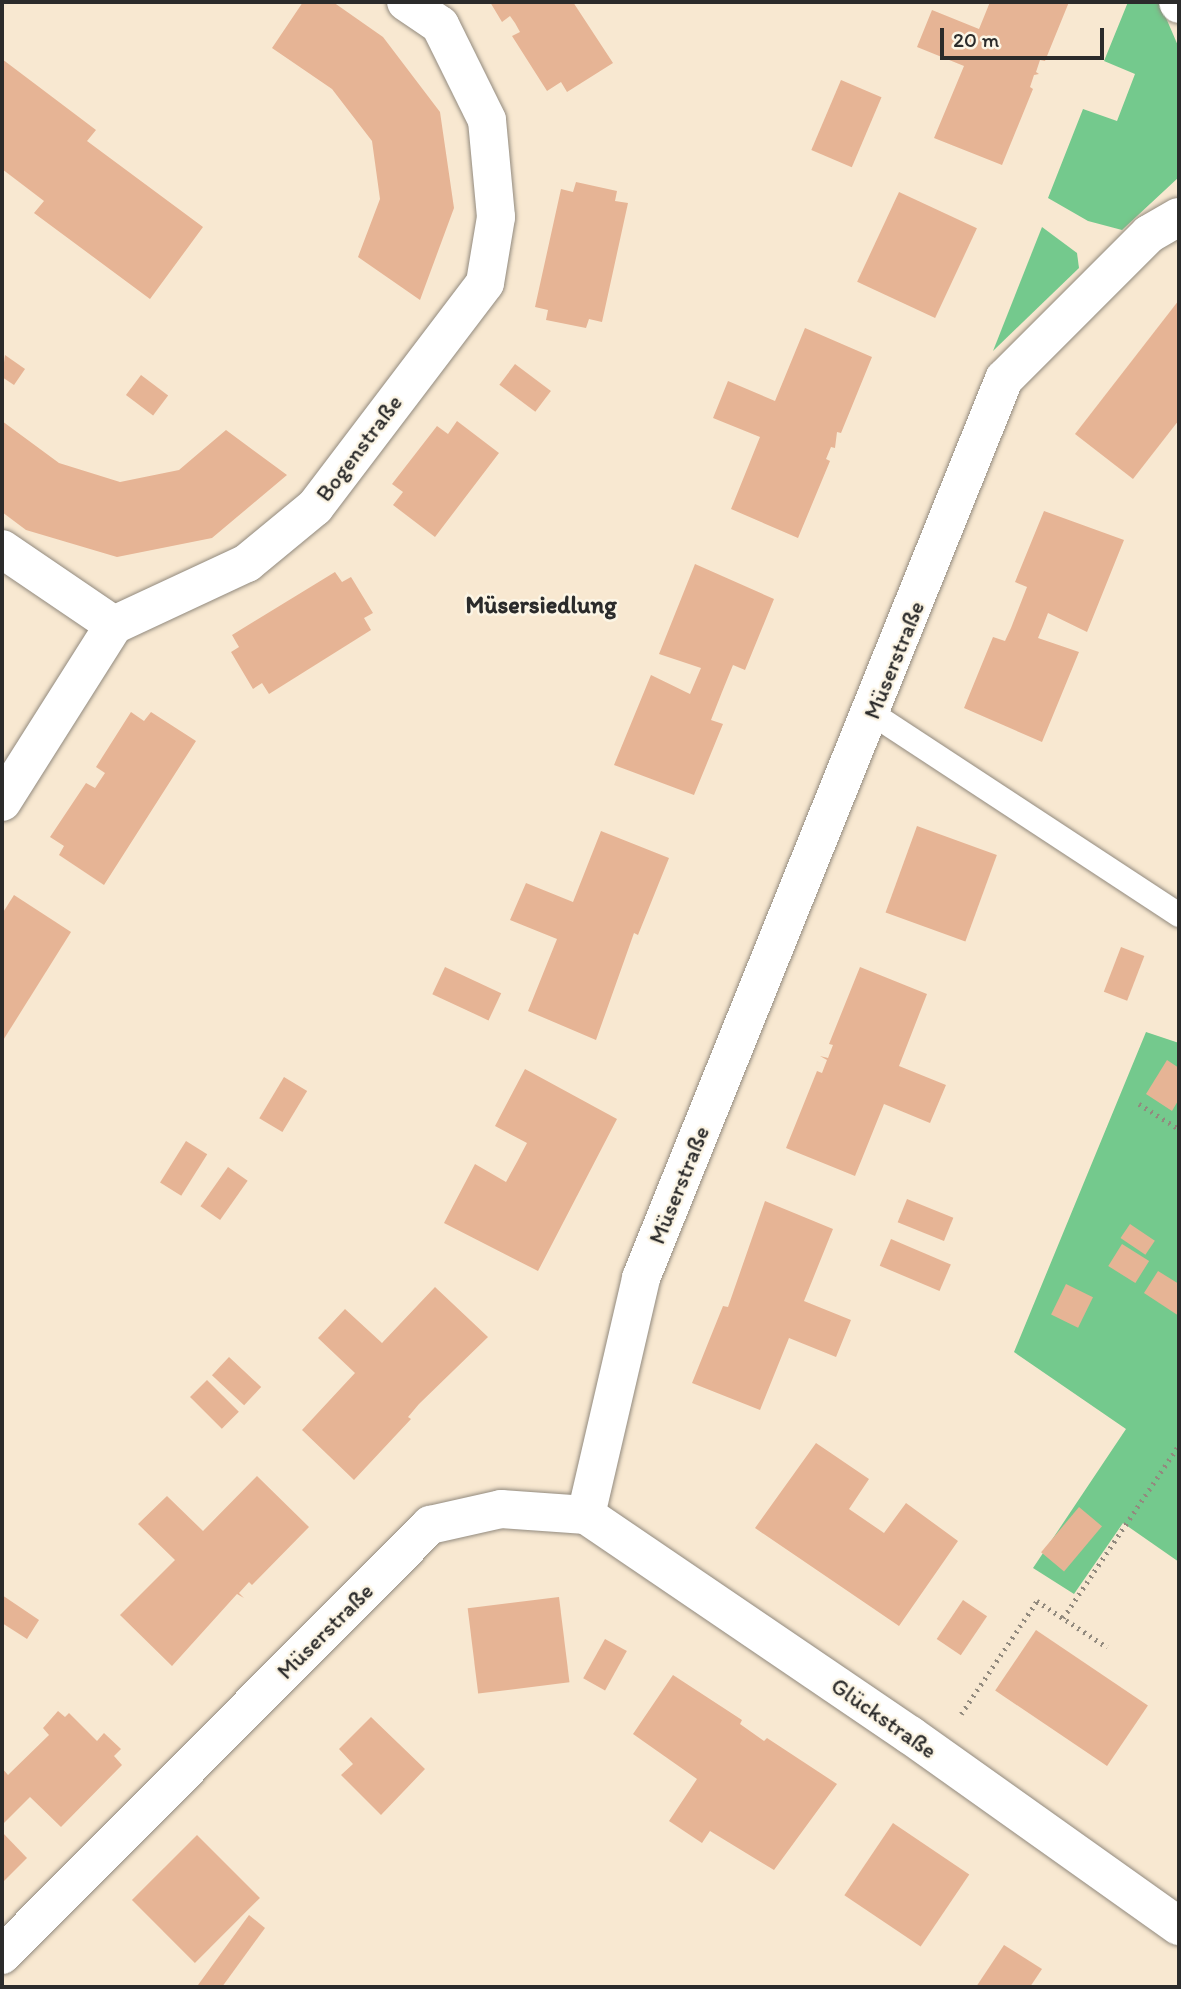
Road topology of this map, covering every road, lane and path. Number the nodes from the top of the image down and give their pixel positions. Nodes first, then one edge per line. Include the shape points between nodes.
1 (406, 2) edge
2 (1179, 217) edge
3 (2, 549) edge
4 (114, 625) junction
5 (873, 714) junction
6 (2, 803) edge
7 (1179, 915) edge
8 (1139, 1104) dead end
9 (1179, 1129) edge
10 (1179, 1445) edge
11 (586, 1515) junction
12 (1063, 1618) junction
13 (1107, 1647) dead end
14 (934, 1753) junction
15 (1179, 1926) edge
16 (2, 1955) edge

1 - 4 street, Bogenstraße via 440,25 487,120 496,217 485,283 314,507 247,563
2 - 5 street, Müserstraße via 1149,234 1004,379
3 - 4 street
4 - 6 street
5 - 7 lane
5 - 11 street, Müserstraße via 641,1278
8 - 9 path
10 - 12 path
11 - 14 street, Glückstraße
11 - 16 street, Müserstraße via 501,1509 430,1525
12 - 13 path
12 - 14 path via 1038,1601
14 - 15 street, Glückstraße

